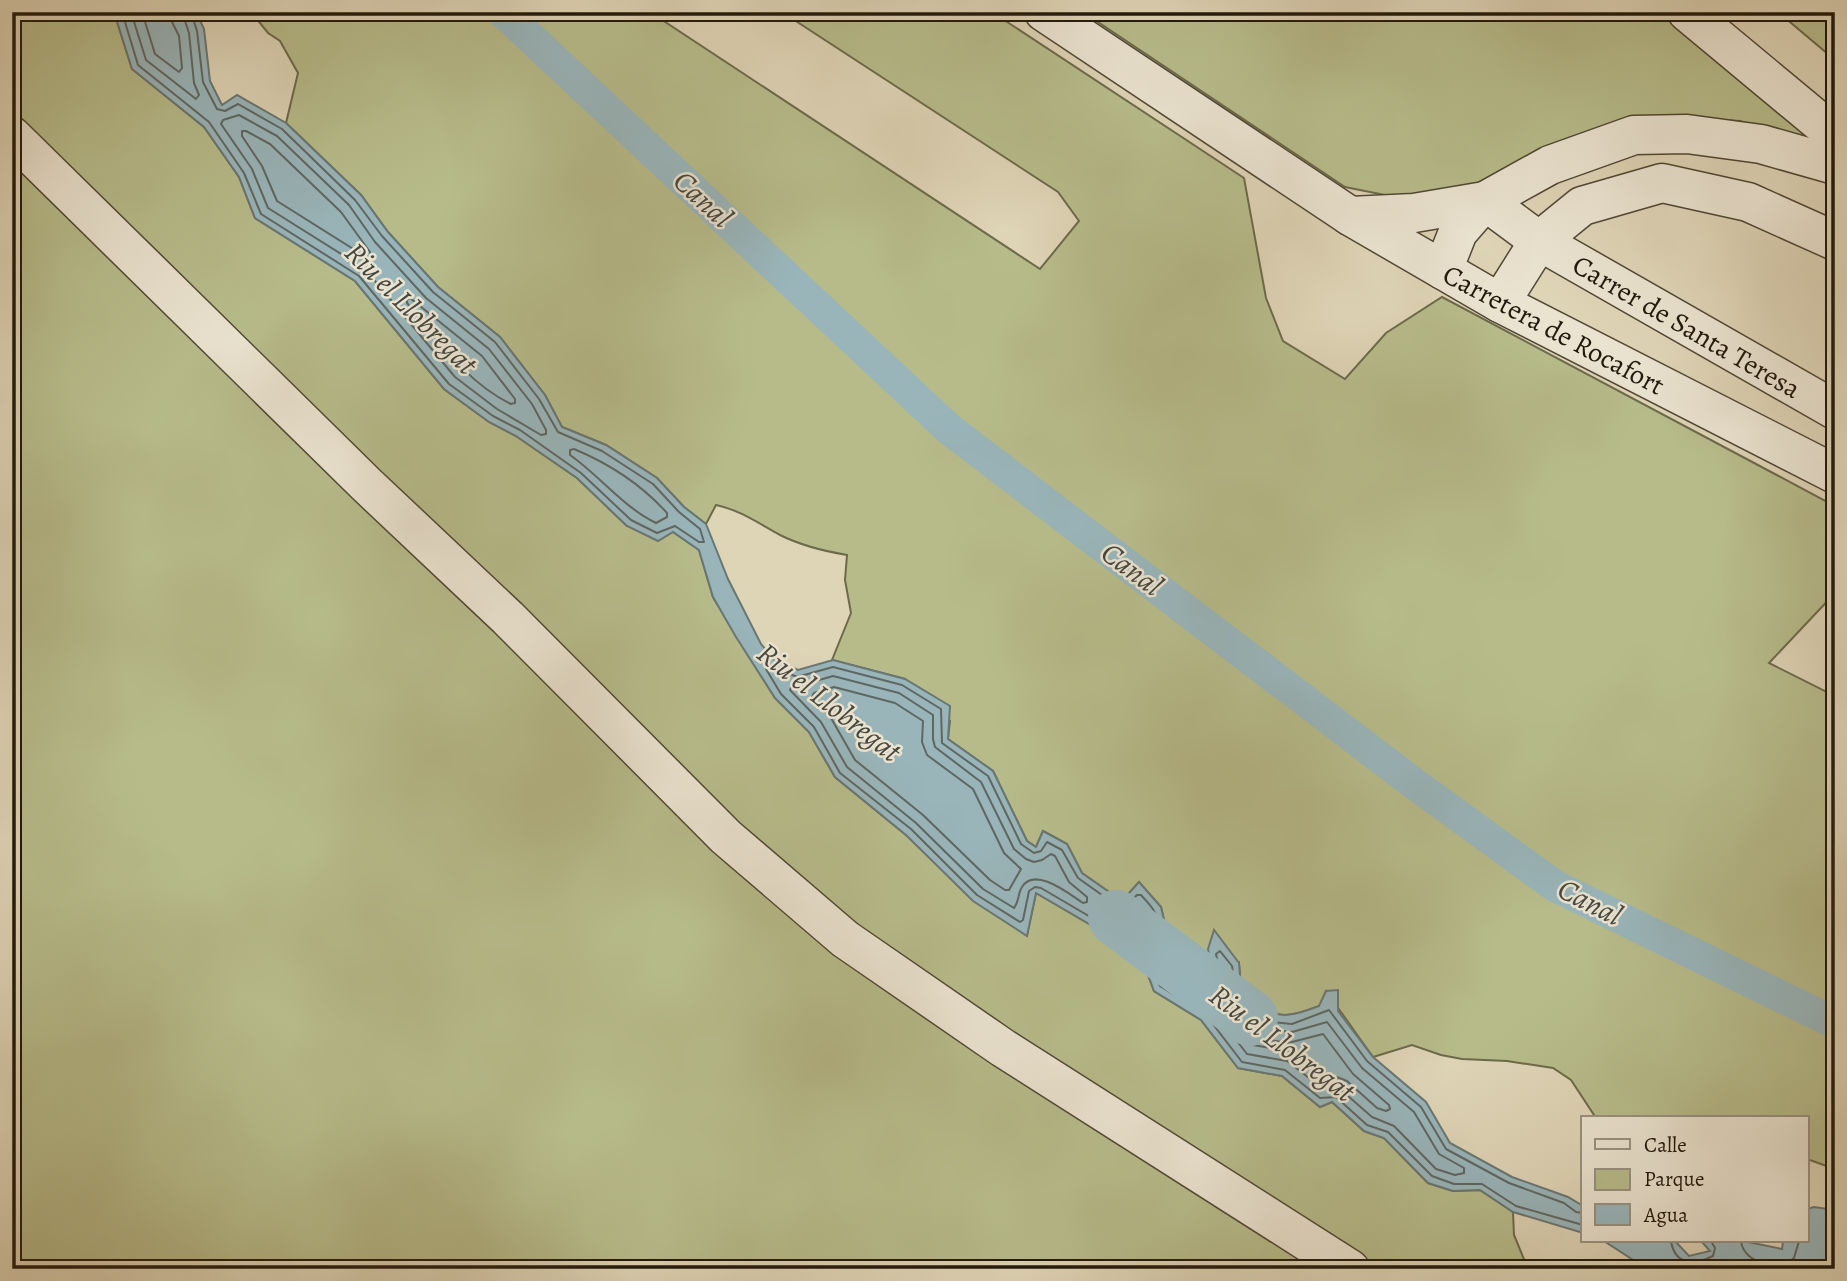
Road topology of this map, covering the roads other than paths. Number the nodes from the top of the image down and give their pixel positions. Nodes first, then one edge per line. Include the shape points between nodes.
1 (1044, 12) edge
2 (1687, 12) edge
3 (1835, 135) edge
4 (12, 136) edge
5 (1835, 164) edge
6 (1485, 201) junction
7 (1350, 216) junction
8 (1539, 241) junction
9 (1835, 241) edge
10 (1443, 270) junction
11 (1500, 303) junction
12 (1835, 410) edge
13 (1835, 474) edge
14 (1350, 1269) edge

1 - 7 street, Carretera de Rocafort
2 - 3 street
4 - 14 street via 508,618 726,837 845,939 1003,1048
5 - 6 street via 1761,144 1687,134 1634,135 1550,165
6 - 7 street via 1414,213
6 - 8 street, Carrer de Santa Teresa
6 - 10 street via 1458,232
7 - 10 street, Carretera de Rocafort
8 - 9 street via 1583,206 1662,183 1748,202
8 - 11 street
8 - 12 street, Carrer de Santa Teresa
10 - 11 street, Carretera de Rocafort
11 - 13 street, Carretera de Rocafort

